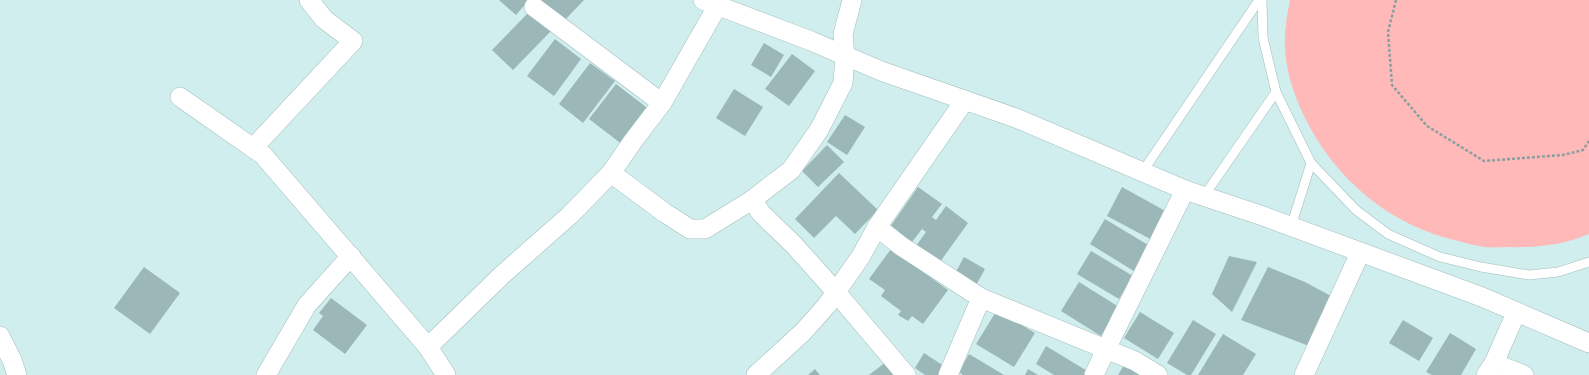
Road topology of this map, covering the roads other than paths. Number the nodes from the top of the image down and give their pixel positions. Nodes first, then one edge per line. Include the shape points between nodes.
1 (309, 0) edge
2 (852, 0) edge
3 (1259, 0) edge
4 (1262, 0) edge
5 (711, 3) edge
6 (534, 7) dead end
7 (845, 56) junction
8 (1276, 92) junction
9 (180, 97) dead end
10 (965, 100) junction
11 (662, 103) junction
12 (252, 148) junction
13 (1311, 162) junction
14 (1143, 171) junction
15 (611, 173) junction
16 (1185, 190) junction
17 (1204, 196) junction
18 (752, 200) junction
19 (1291, 227) junction
20 (877, 228) junction
21 (1360, 253) junction
22 (351, 256) junction
23 (1589, 262) edge
24 (835, 291) junction
25 (981, 298) junction
26 (1516, 313) junction
27 (0, 336) edge
28 (1589, 343) edge
29 (428, 347) junction
30 (1106, 349) junction
31 (1490, 369) edge
32 (16, 375) edge
33 (266, 375) edge
34 (446, 375) edge
35 (756, 375) edge
36 (906, 375) edge
37 (948, 375) edge
38 (1094, 375) edge
39 (1158, 375) edge
40 (1304, 375) edge
41 (1524, 375) edge

1 - 12 street via 324,19 353,41
2 - 7 street via 843,34
3 - 14 lane
4 - 8 lane via 1263,38
5 - 7 street
5 - 11 street
6 - 11 street
7 - 10 street
7 - 18 street via 843,83 819,130 791,170
8 - 13 lane
8 - 17 lane
9 - 12 street
10 - 14 street via 1016,118
10 - 20 street
11 - 15 street
12 - 22 street via 263,155
13 - 19 lane
13 - 23 lane via 1356,210 1388,234 1440,257 1529,275 1558,272
14 - 16 street
15 - 18 street via 690,229 705,229
15 - 29 street via 570,215
16 - 17 street
16 - 30 street
17 - 19 street
18 - 24 street via 761,213
19 - 21 street
20 - 24 street via 861,256
20 - 25 street
21 - 26 street via 1482,297
21 - 40 street
22 - 29 street
22 - 33 street via 307,306
24 - 35 street via 827,305 803,332
24 - 36 street
25 - 30 street
25 - 37 street
26 - 28 street
26 - 31 street
27 - 32 street
29 - 34 street
30 - 38 street
30 - 39 street via 1135,361
31 - 41 street

